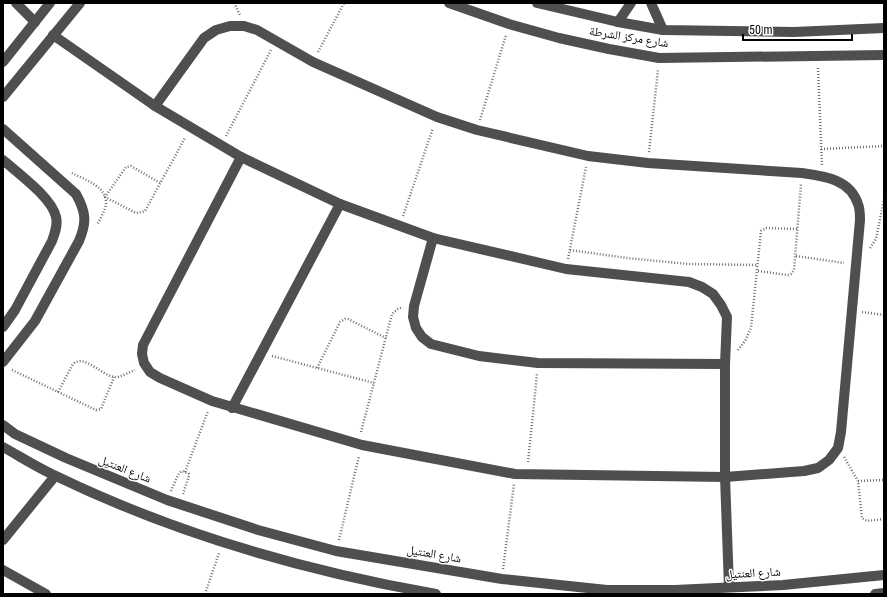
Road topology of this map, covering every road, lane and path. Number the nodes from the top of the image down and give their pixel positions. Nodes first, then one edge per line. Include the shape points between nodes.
1 (16, 3) edge
2 (50, 3) edge
3 (80, 3) edge
4 (344, 3) edge
5 (449, 3) edge
6 (537, 3) edge
7 (631, 3) edge
8 (651, 3) edge
9 (35, 22) junction
10 (618, 22) junction
11 (509, 24) junction
12 (884, 28) edge
13 (663, 30) junction
14 (53, 36) junction
15 (276, 41) junction
16 (884, 55) edge
17 (817, 56) junction
18 (659, 58) junction
19 (3, 62) edge
20 (313, 62) junction
21 (7, 85) edge
22 (3, 97) edge
23 (155, 106) junction
24 (436, 117) junction
25 (192, 127) junction
26 (3, 129) edge
27 (477, 130) junction
28 (221, 145) junction
29 (884, 146) edge
30 (821, 149) junction
31 (588, 156) junction
32 (241, 157) junction
33 (3, 160) edge
34 (648, 163) junction
35 (802, 173) junction
36 (822, 175) junction
37 (160, 183) junction
38 (884, 199) edge
39 (340, 204) junction
40 (400, 226) junction
41 (798, 229) junction
42 (433, 238) junction
43 (570, 250) junction
44 (796, 256) junction
45 (856, 262) junction
46 (758, 266) junction
47 (566, 269) junction
48 (758, 271) junction
49 (414, 306) junction
50 (852, 311) junction
51 (884, 315) edge
52 (3, 327) edge
53 (386, 338) junction
54 (261, 353) junction
55 (144, 363) junction
56 (538, 363) junction
57 (725, 364) junction
58 (6, 365) edge
59 (317, 368) junction
60 (114, 377) junction
61 (374, 383) junction
62 (58, 392) junction
63 (212, 402) junction
64 (232, 408) junction
65 (3, 425) edge
66 (360, 445) junction
67 (3, 447) edge
68 (838, 448) junction
69 (185, 472) junction
70 (515, 474) junction
71 (527, 475) junction
72 (55, 476) junction
73 (725, 477) junction
74 (884, 480) edge
75 (858, 481) junction
76 (167, 500) junction
77 (179, 505) junction
78 (884, 519) edge
79 (3, 540) edge
80 (222, 543) junction
81 (336, 551) junction
82 (3, 570) edge
83 (884, 575) edge
84 (502, 579) junction
85 (729, 587) junction
86 (884, 593) edge
87 (46, 594) edge
88 (206, 594) edge
89 (436, 594) edge
90 (875, 594) edge

1 - 9 street
2 - 9 street
3 - 14 street
4 - 20 path
5 - 11 street, شارع مركز الشرطة
6 - 10 street, شارع مركز الشرطة
7 - 10 street
8 - 13 street
9 - 19 street
10 - 13 street, شارع مركز الشرطة
11 - 18 street, شارع مركز الشرطة via 559,38
11 - 27 path
12 - 13 street, شارع مركز الشرطة via 794,32
14 - 21 street
14 - 23 street
15 - 20 street
15 - 23 street via 244,26 216,30 204,38
15 - 28 path
16 - 17 street, شارع مركز الشرطة
17 - 18 street, شارع مركز الشرطة
17 - 30 path
18 - 34 path
20 - 24 street
21 - 22 street
23 - 25 street
24 - 27 street
24 - 40 path
25 - 28 street
25 - 37 path
26 - 58 street via 76,194 85,217 84,230 79,241 35,321
27 - 31 street
28 - 32 street
29 - 30 path
30 - 36 path
31 - 34 street
31 - 43 path
32 - 39 street
32 - 55 street via 143,345
33 - 52 street via 42,195 56,216 56,229 52,241 15,310
34 - 35 street
35 - 36 street
35 - 41 path
36 - 45 street via 837,180 850,190 858,204 860,220
37 - 37 path via 128,166 105,197 136,213 142,212 145,211
38 - 45 path via 876,239
39 - 40 street
39 - 54 street
40 - 42 street
41 - 44 path
41 - 46 path via 763,229 760,234
42 - 47 street
42 - 49 street
43 - 46 path via 688,264
43 - 47 path
44 - 45 path
44 - 48 path via 791,274
45 - 50 street
46 - 48 path
47 - 57 street via 689,282 702,287 713,294 727,317
48 - 57 path via 751,328 745,341
49 - 53 path via 406,306 392,314
49 - 56 street via 416,328 431,344 479,356
50 - 51 path
50 - 68 street
53 - 59 path via 345,319 340,322
53 - 61 path
54 - 59 path
54 - 64 street
55 - 60 path via 130,372
55 - 63 street via 150,372 160,378
56 - 57 street
56 - 71 path
57 - 73 street
58 - 62 path
59 - 61 path
60 - 62 path via 84,362 76,362 72,364
60 - 62 path via 98,410
61 - 66 path
63 - 64 street
63 - 69 path
64 - 66 street
65 - 76 street, شارع العنتيل via 15,434 66,458
66 - 70 street
66 - 81 path
67 - 72 street
68 - 73 street via 829,460 818,468
68 - 75 path
69 - 76 path via 179,472
69 - 77 path via 189,477
70 - 71 street
70 - 84 path
71 - 73 street
72 - 79 street
72 - 80 street
73 - 85 street
74 - 75 path
75 - 78 path via 862,518 867,521
76 - 77 street, شارع العنتيل
77 - 81 street, شارع العنتيل
80 - 88 path
80 - 89 street via 378,584
81 - 84 street, شارع العنتيل
82 - 87 street
83 - 85 street, شارع العنتيل via 783,585
84 - 85 street, شارع العنتيل via 607,590
86 - 90 street

